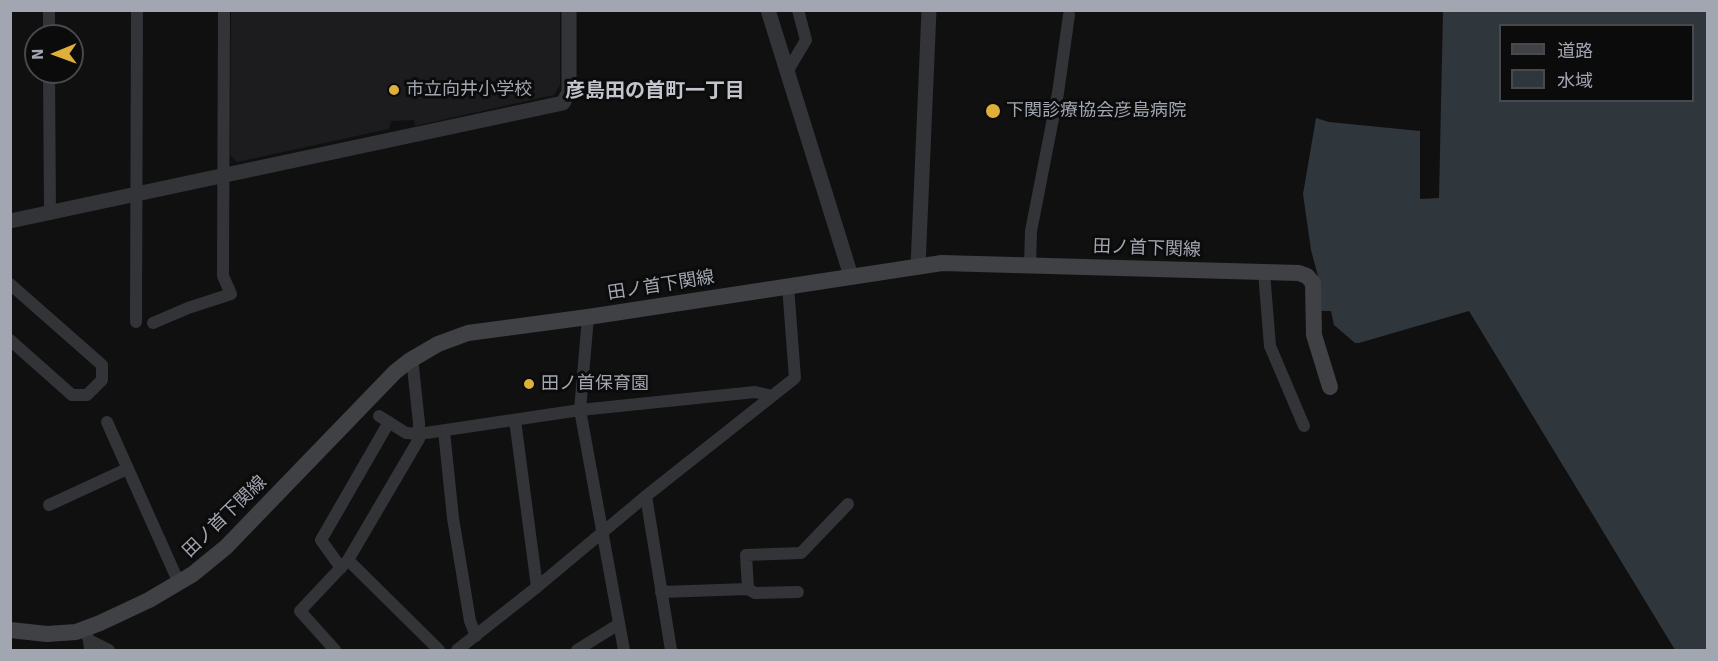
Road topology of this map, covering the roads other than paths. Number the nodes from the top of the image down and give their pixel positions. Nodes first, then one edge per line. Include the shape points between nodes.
1 (137, 10) edge
2 (224, 10) edge
3 (569, 10) edge
4 (768, 10) edge
5 (798, 10) edge
6 (929, 10) edge
7 (1069, 15) dead end
8 (787, 72) junction
9 (49, 84) edge
10 (222, 175) junction
11 (137, 194) junction
12 (50, 214) junction
13 (10, 221) edge
14 (1030, 265) junction
15 (918, 267) junction
16 (1264, 272) junction
17 (851, 276) junction
18 (10, 284) edge
19 (788, 286) junction
20 (588, 317) junction
21 (136, 322) dead end
22 (153, 323) dead end
23 (10, 340) edge
24 (412, 358) junction
25 (1330, 387) dead end
26 (772, 396) junction
27 (580, 410) junction
28 (515, 420) junction
29 (107, 423) dead end
30 (1304, 426) dead end
31 (444, 431) junction
32 (419, 434) junction
33 (127, 469) junction
34 (646, 496) junction
35 (848, 504) dead end
36 (49, 505) dead end
37 (602, 532) junction
38 (344, 564) junction
39 (179, 583) junction
40 (537, 587) junction
41 (748, 589) junction
42 (662, 592) junction
43 (798, 592) dead end
44 (619, 624) junction
45 (10, 630) edge
46 (476, 636) junction
47 (88, 640) edge
48 (110, 651) edge
49 (335, 651) edge
50 (439, 651) edge
51 (457, 651) edge
52 (577, 651) edge
53 (624, 651) edge
54 (671, 651) edge

1 - 11 street
2 - 10 street
3 - 10 street via 569,92 563,103
4 - 8 street
5 - 8 street via 806,40
6 - 15 street
7 - 14 street via 1031,231
8 - 17 street
9 - 12 street
10 - 11 street
10 - 22 street via 223,276 231,294
11 - 12 street
11 - 21 street
12 - 13 street
14 - 15 main road, 田ノ首下関線 via 942,263
14 - 16 main road, 田ノ首下関線
15 - 17 main road, 田ノ首下関線
16 - 25 main road, 田ノ首下関線 via 1299,273 1313,283 1314,335
16 - 30 street via 1270,346
17 - 19 main road, 田ノ首下関線
18 - 23 street via 102,365 102,380 87,395 72,395
19 - 20 main road, 田ノ首下関線
19 - 26 street via 795,378
20 - 24 main road, 田ノ首下関線 via 468,333
20 - 27 street
24 - 32 street
24 - 39 main road, 田ノ首下関線 via 226,547
26 - 27 street via 755,392
26 - 34 street
27 - 28 street
27 - 37 street
28 - 31 street
28 - 40 street
29 - 33 street
31 - 32 street
31 - 46 street via 453,518 470,621
32 - 38 street
32 - 38 street via 406,433 384,419 321,540
33 - 36 street
33 - 39 street
34 - 37 street
34 - 42 street
35 - 41 street via 801,553 746,555
37 - 40 street
37 - 44 street
38 - 49 street via 300,611
38 - 50 street
39 - 47 main road, 田ノ首下関線
40 - 46 street
41 - 42 street
41 - 43 street via 755,593
42 - 54 street
44 - 52 street
44 - 53 street
45 - 47 main road, 田ノ首下関線 via 76,632
46 - 51 street
47 - 48 street

